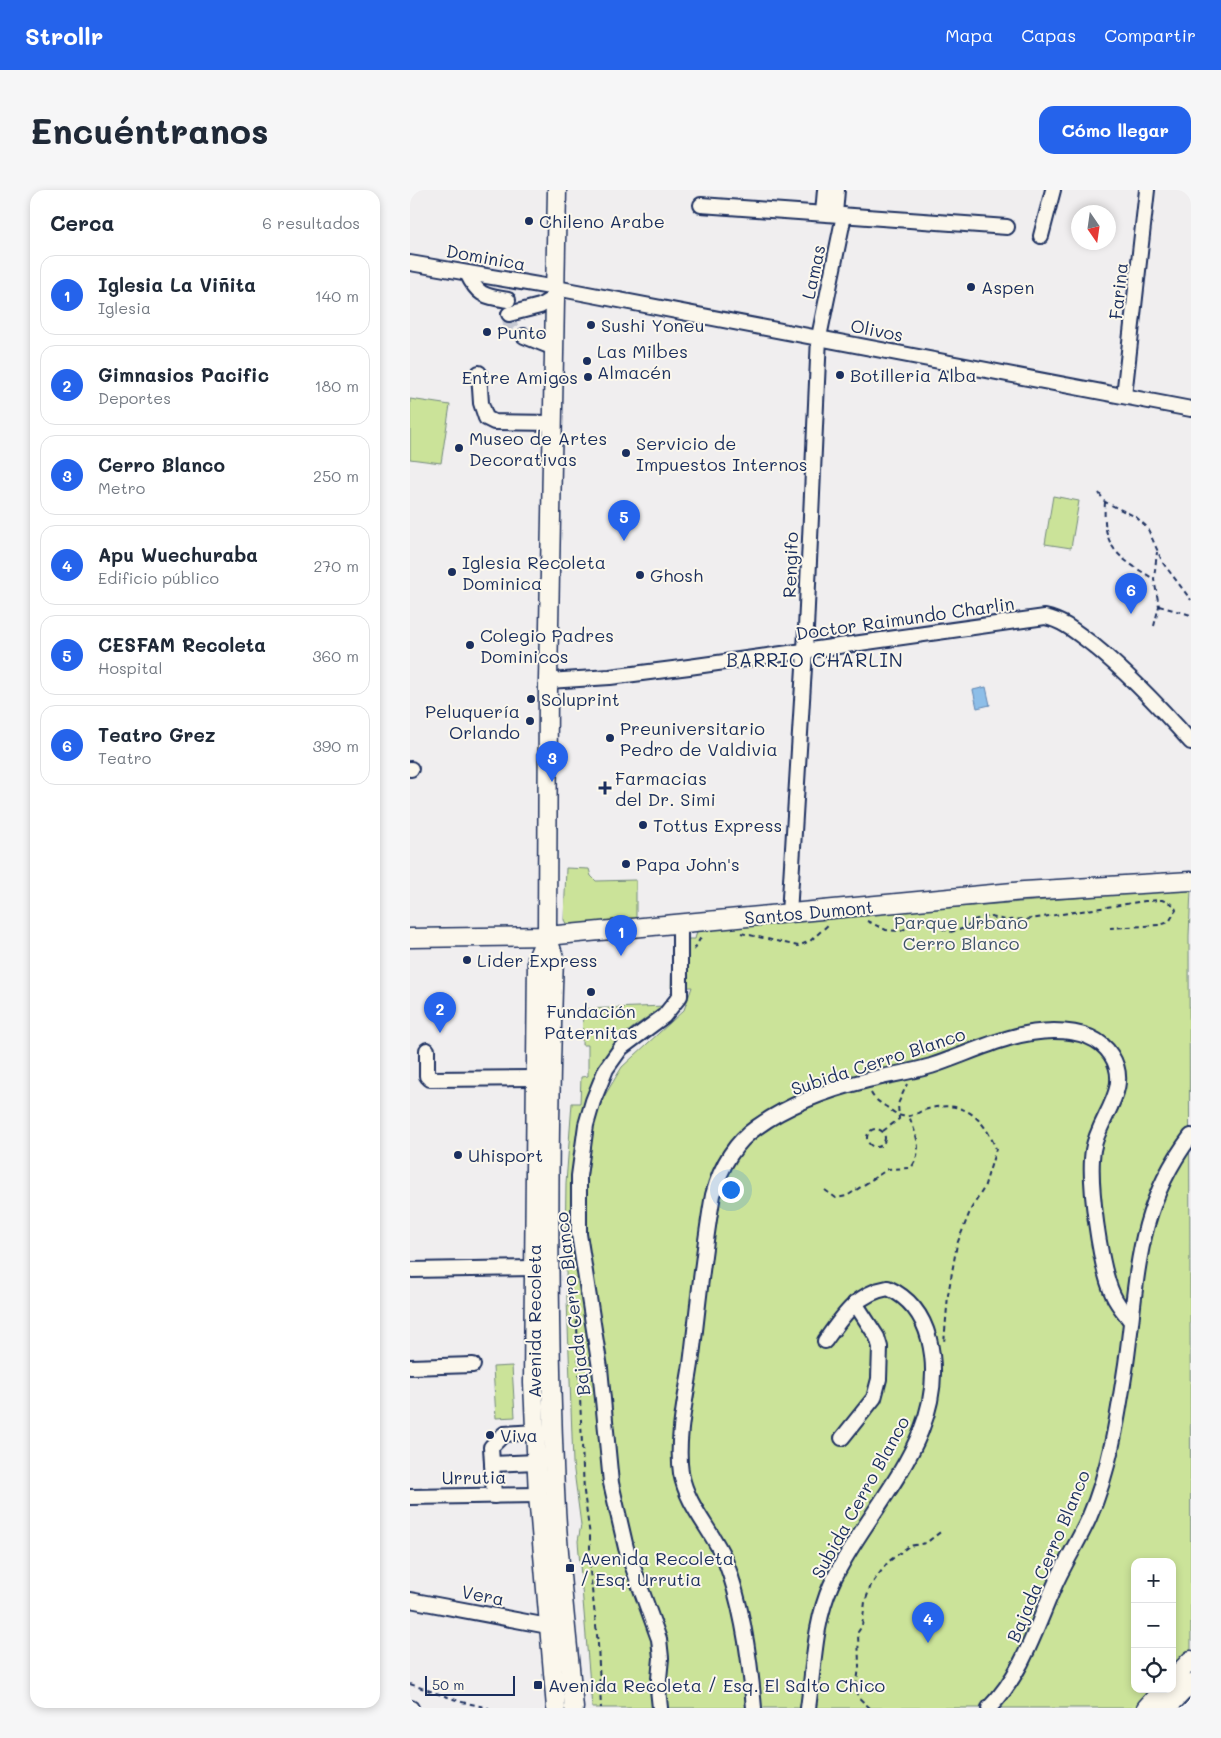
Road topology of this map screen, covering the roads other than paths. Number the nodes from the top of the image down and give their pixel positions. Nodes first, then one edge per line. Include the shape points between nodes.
1 (557, 190) edge
2 (825, 190) edge
3 (837, 190) edge
4 (1053, 190) edge
5 (1148, 190) edge
6 (701, 205) dead end
7 (834, 214) junction
8 (1007, 227) dead end
9 (1041, 236) dead end
10 (410, 263) edge
11 (467, 272) junction
12 (523, 282) junction
13 (556, 292) junction
14 (508, 310) junction
15 (524, 336) tunnel mouth
16 (819, 337) junction
17 (554, 348) junction
18 (479, 373) dead end
19 (1124, 396) junction
20 (1191, 409) edge
21 (554, 424) junction
22 (805, 651) junction
23 (548, 681) junction
24 (1191, 742) edge
25 (1191, 881) edge
26 (789, 914) junction
27 (680, 924) junction
28 (547, 936) junction
29 (410, 938) edge
30 (426, 1050) dead end
31 (536, 1078) junction
32 (1191, 1136) edge
33 (533, 1268) junction
34 (410, 1270) edge
35 (549, 1279) junction
36 (856, 1303) junction
37 (1130, 1320) junction
38 (825, 1342) dead end
39 (473, 1365) dead end
40 (410, 1367) edge
41 (535, 1432) junction
42 (842, 1438) dead end
43 (536, 1462) junction
44 (492, 1464) junction
45 (538, 1495) junction
46 (494, 1496) junction
47 (410, 1497) edge
48 (556, 1506) junction
49 (410, 1600) edge
50 (548, 1626) junction
51 (1191, 1660) edge
52 (1176, 1676) edge
53 (1191, 1683) edge
54 (1159, 1693) edge
55 (556, 1708) edge
56 (574, 1708) edge
57 (660, 1708) edge
58 (754, 1708) edge
59 (808, 1708) edge
60 (989, 1708) edge
61 (1146, 1708) edge
62 (1167, 1708) edge

1 - 13 main road, Avenida Recoleta
2 - 7 street, Lamas
3 - 7 street, Lamas
4 - 9 street
5 - 19 street, Farina
6 - 7 street
7 - 8 street
7 - 16 street, Lamas
10 - 11 street, Dominica
11 - 12 street, Dominica
11 - 14 street via 473,286 482,295
12 - 13 street, Dominica
12 - 14 street
13 - 14 street via 540,306
13 - 16 street, Olivos
13 - 17 main road, Avenida Recoleta
15 - 17 street
16 - 19 street, Olivos
16 - 22 street, Rengifo
17 - 21 main road, Avenida Recoleta
18 - 21 street via 481,404 486,418 494,422
19 - 20 street, Olivos
21 - 23 main road, Avenida Recoleta
22 - 23 street, Doctor Raimundo Charlin via 610,677
22 - 24 street, Doctor Raimundo Charlin via 1039,617 1052,619 1066,624 1122,668
22 - 26 street, Rengifo
23 - 28 main road, Avenida Recoleta
25 - 26 main road, Santos Dumont via 1024,891
26 - 27 main road, Santos Dumont
27 - 28 main road, Santos Dumont
27 - 57 street, Bajada Cerro Blanco via 680,996 664,1016 621,1048 606,1069 586,1125 579,1176 578,1234 600,1368 611,1483 626,1548 659,1639
28 - 29 main road, Santos Dumont
28 - 31 main road, Avenida Recoleta via 537,958
28 - 35 main road, Avenida Recoleta via 554,957
30 - 31 street via 427,1076 430,1079
31 - 33 main road, Avenida Recoleta
32 - 37 street via 1167,1171 1152,1206 1139,1252
33 - 34 street
33 - 35 main road via 543,1271
33 - 41 main road, Avenida Recoleta
35 - 48 main road, Avenida Recoleta
36 - 38 street, Subida Cerro Blanco
36 - 42 street via 880,1347 879,1380 874,1398
36 - 59 street, Subida Cerro Blanco via 864,1295 888,1288 913,1305 928,1337 934,1367 933,1385 924,1424 915,1445 851,1549 828,1595 819,1628
37 - 58 street, Subida Cerro Blanco via 1109,1285 1092,1192 1093,1148 1117,1092 1116,1064 1107,1048 1084,1035 1063,1031 1040,1032 1005,1040 916,1070 868,1080 797,1105 756,1127 739,1144 728,1160 713,1195 683,1421 681,1468 689,1497 724,1559 733,1585
37 - 60 street, Bajada Cerro Blanco via 1126,1364 1109,1457 1089,1518 1058,1576 1024,1658
39 - 40 street
41 - 43 main road, Avenida Recoleta
41 - 44 street via 504,1434 492,1447
43 - 44 street
43 - 45 main road, Avenida Recoleta
44 - 46 street
45 - 46 street, Urrutia
45 - 48 main road via 546,1496
45 - 50 main road, Avenida Recoleta
46 - 47 street, Urrutia
48 - 56 main road, Avenida Recoleta
49 - 50 street, Vera
50 - 55 main road, Avenida Recoleta
51 - 52 main road
53 - 62 main road
54 - 61 main road

